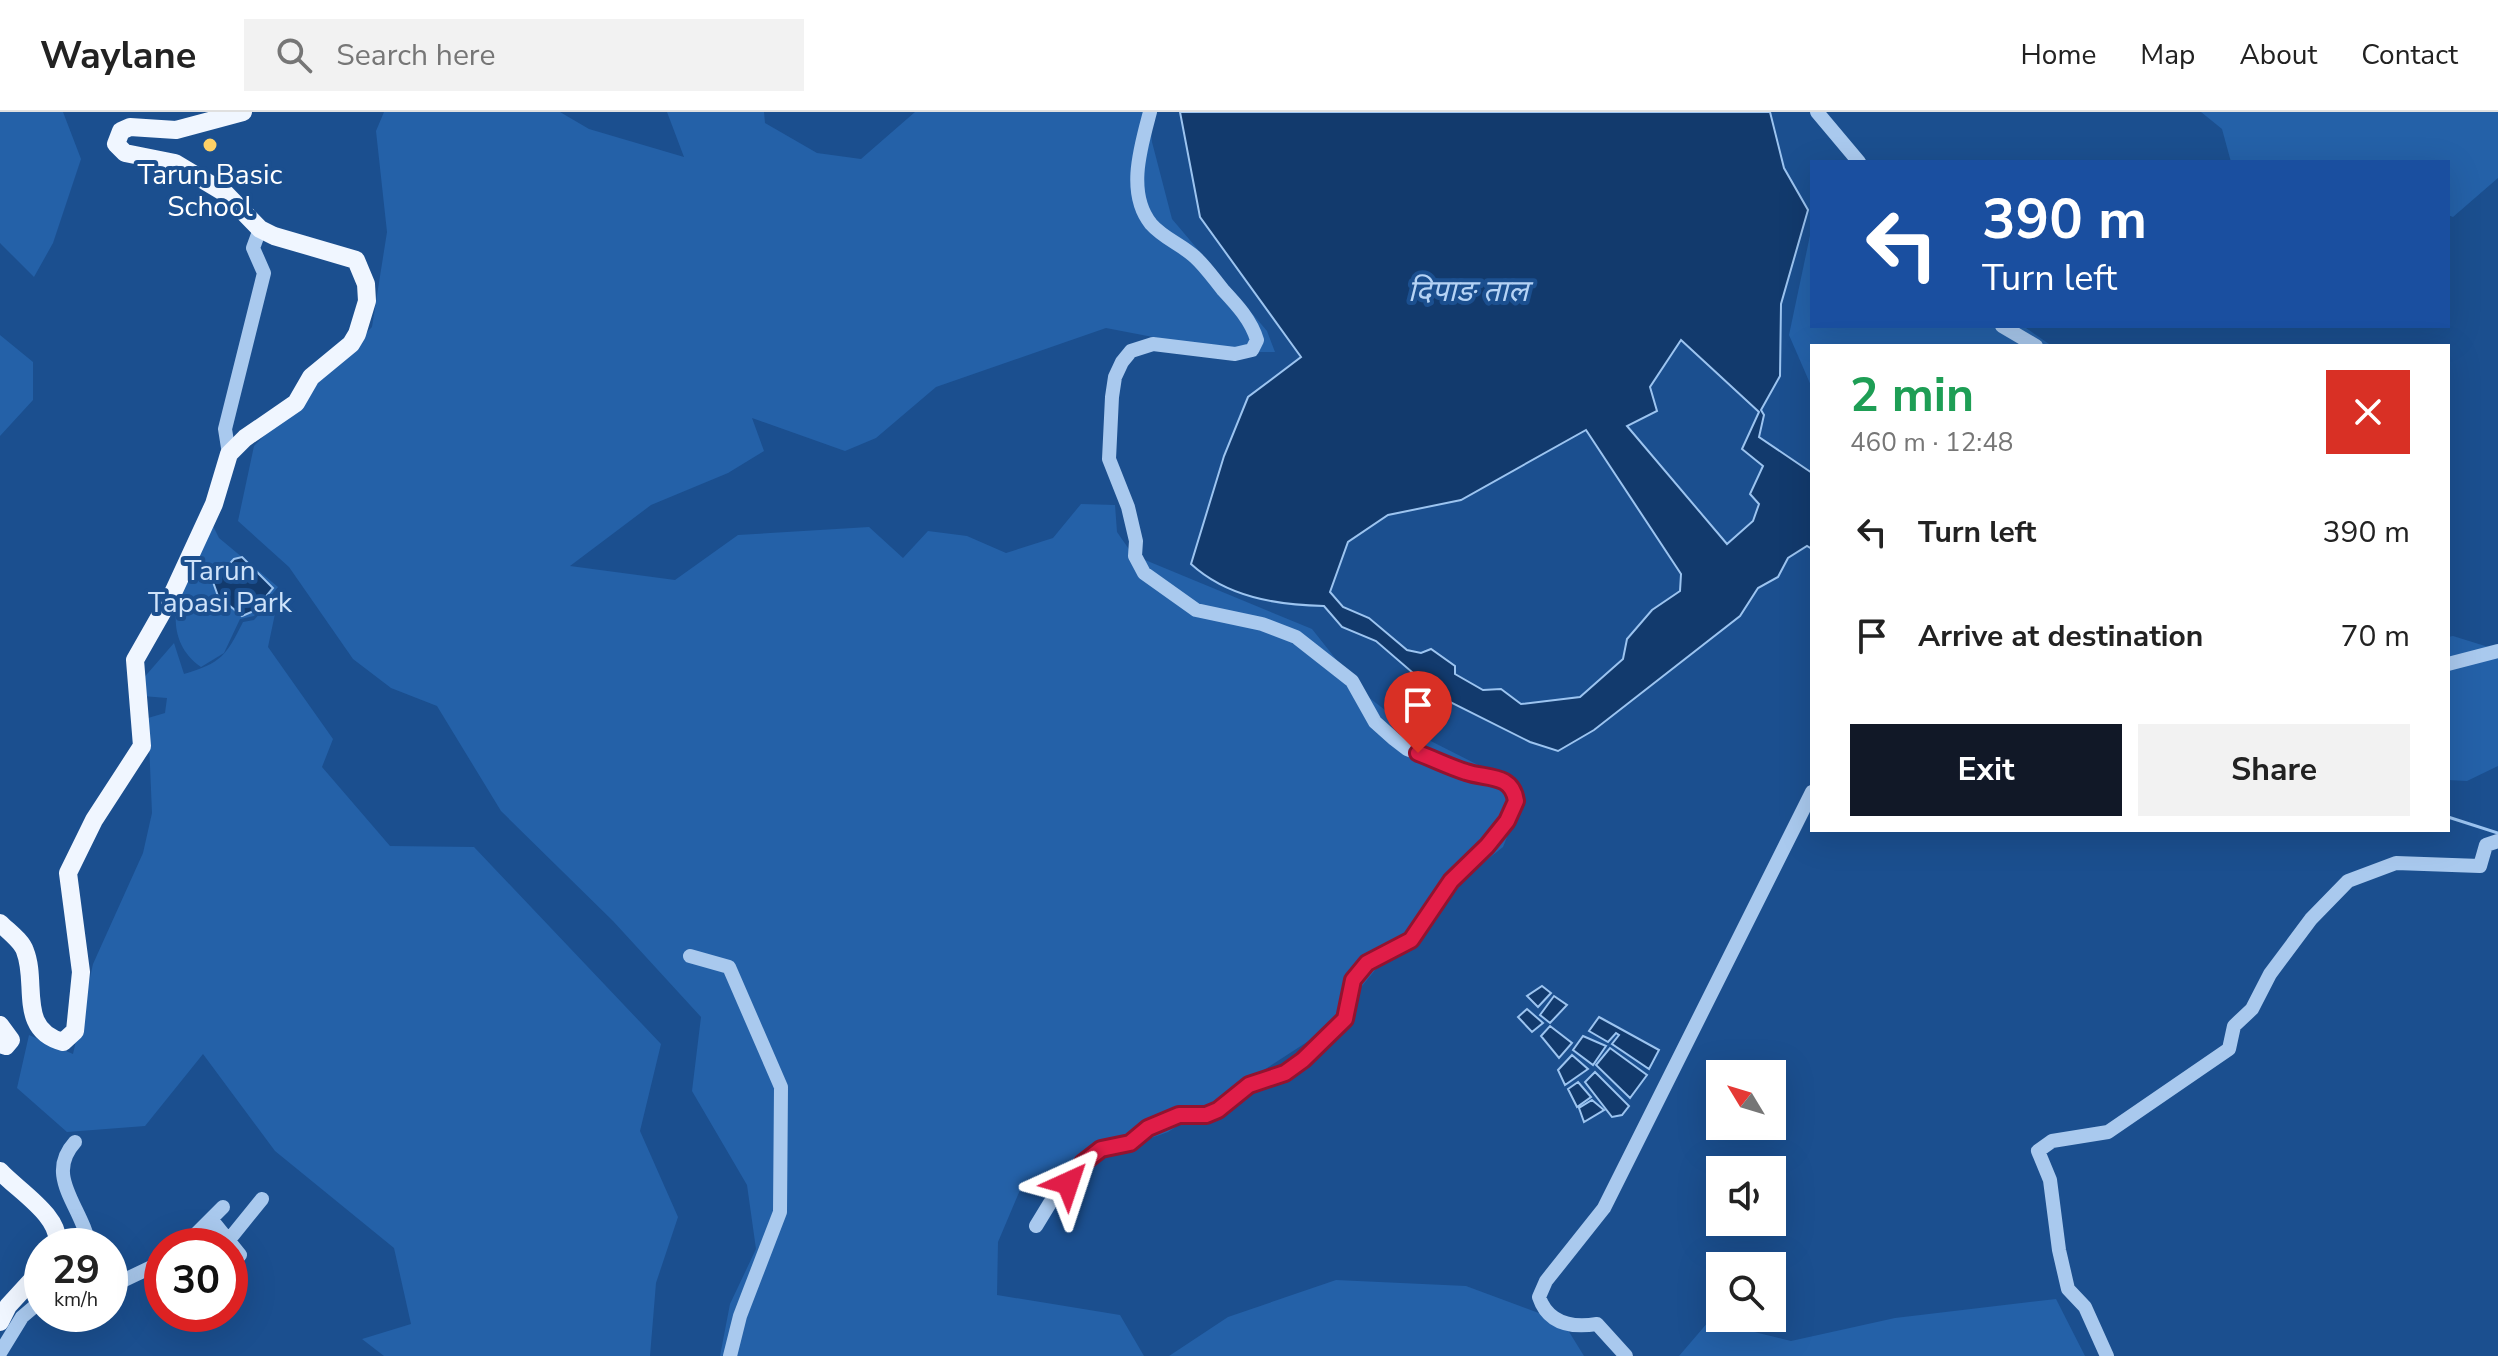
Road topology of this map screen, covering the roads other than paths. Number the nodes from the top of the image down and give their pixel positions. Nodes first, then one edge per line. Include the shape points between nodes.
1 (243, 112) edge
2 (1150, 112) edge
3 (1817, 112) edge
4 (1857, 160) edge
5 (260, 229) junction
6 (2005, 328) edge
7 (2033, 344) edge
8 (229, 454) junction
9 (2498, 651) edge
10 (2450, 663) edge
11 (1810, 796) edge
12 (2498, 841) edge
13 (0, 923) edge
14 (690, 956) dead end
15 (0, 1025) edge
16 (0, 1044) edge
17 (75, 1142) dead end
18 (0, 1171) edge
19 (262, 1199) dead end
20 (223, 1207) dead end
21 (211, 1219) junction
22 (1036, 1226) dead end
23 (54, 1228) edge
24 (87, 1228) edge
25 (202, 1228) edge
26 (218, 1228) edge
27 (239, 1228) edge
28 (24, 1289) edge
29 (24, 1315) edge
30 (0, 1322) edge
31 (0, 1353) edge
32 (730, 1356) edge
33 (1626, 1356) edge
34 (2107, 1356) edge

1 - 5 main road via 176,130 130,127 121,131 116,144 125,153 175,163 225,193
2 - 22 street via 1137,188 1144,210 1151,223 1211,274 1252,324 1257,340 1252,350 1235,354 1153,344 1131,351 1122,362 1112,397 1109,459 1128,507 1135,556 1144,573 1196,610 1250,620 1296,637 1352,681 1375,722 1407,749 1465,772 1504,780 1516,801 1507,821 1451,881 1411,940 1372,958 1353,980 1345,1019 1336,1031 1294,1067 1249,1085 1218,1110 1162,1121 1130,1143 1093,1154
3 - 4 street
5 - 8 street via 253,248 264,273 225,429
5 - 8 main road via 356,260 367,301 351,344 311,377 296,403
6 - 7 street
8 - 13 main road via 214,504 135,660 142,746 94,820 68,873 81,972 75,1031 63,1042 36,1023 29,1006 25,948
9 - 10 street
11 - 33 street via 1604,1208 1539,1297 1543,1309 1560,1322 1575,1328 1597,1324
12 - 34 street via 2486,845 2480,866 2396,863 2348,881 2270,974 2252,1009 2234,1026 2229,1049 2108,1132 2052,1141 2038,1151 2050,1180 2068,1289 2085,1307
14 - 32 street via 729,967 781,1087 780,1212
15 - 16 main road via 11,1040
17 - 24 street via 64,1154 61,1180
18 - 23 main road
19 - 27 street
20 - 21 street
21 - 25 street
21 - 26 street
28 - 30 main road
29 - 31 street

